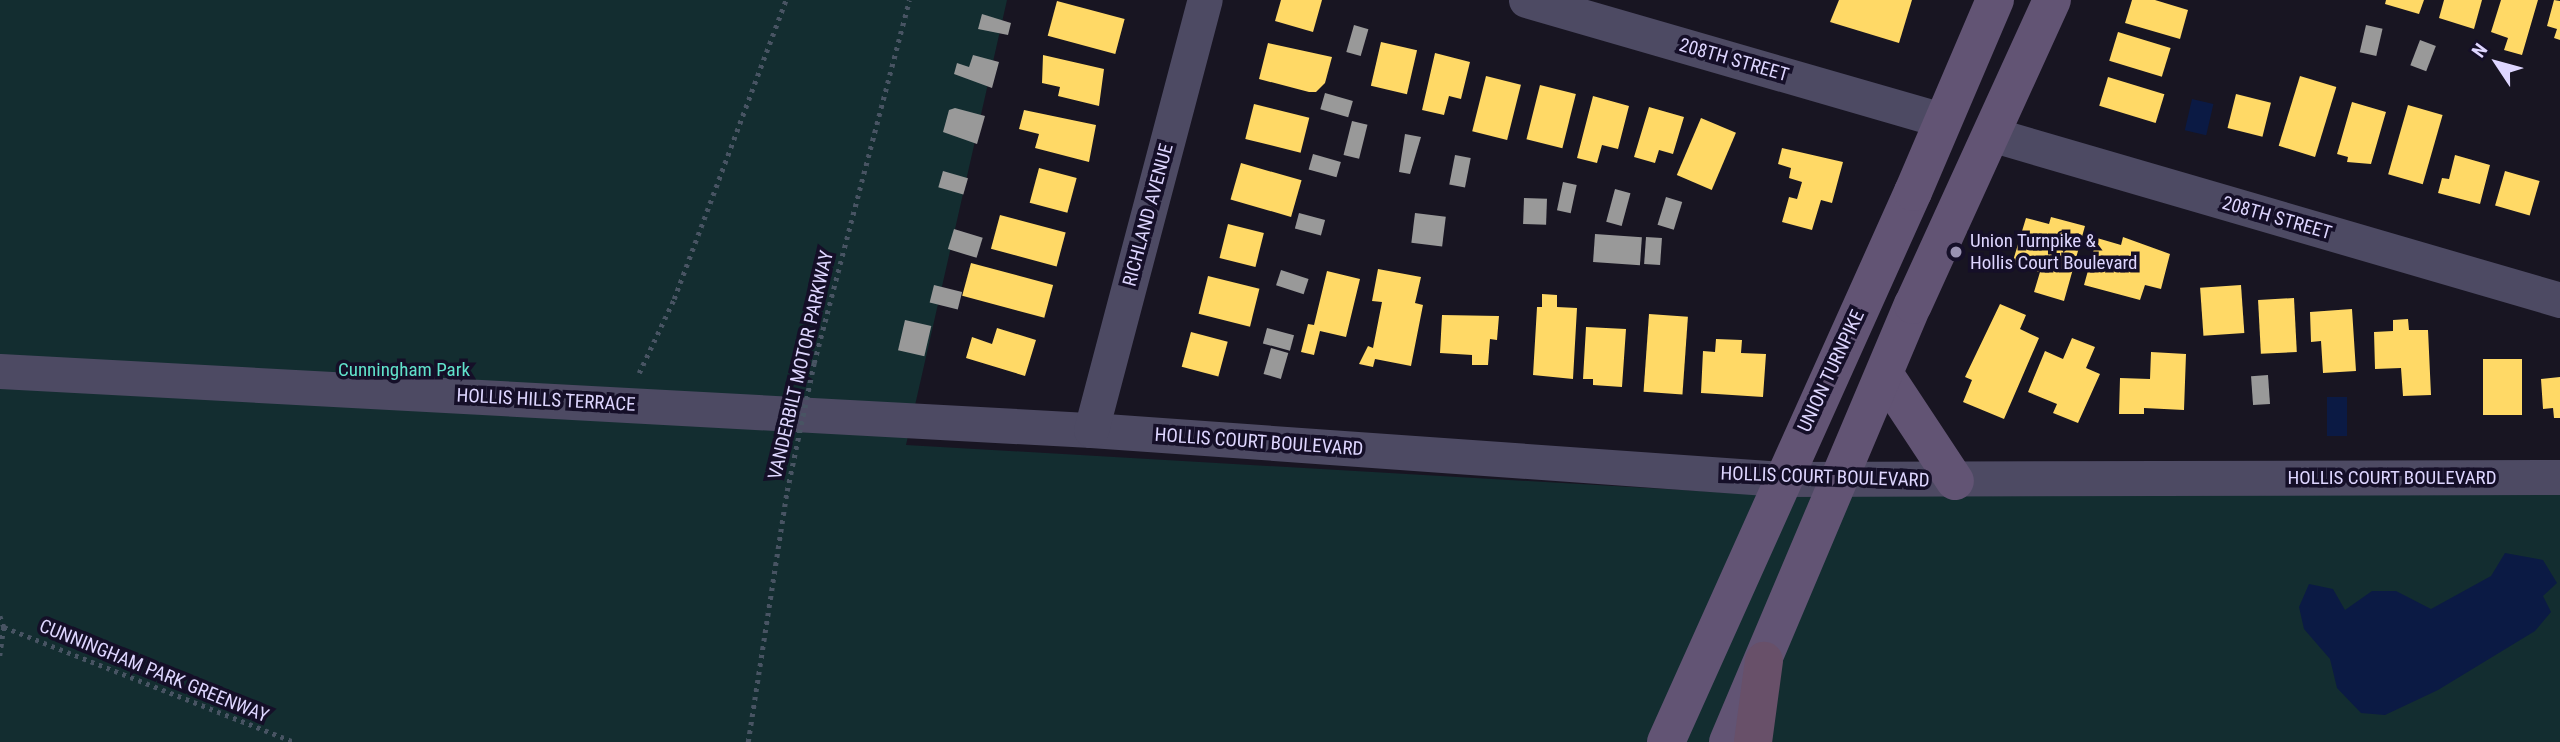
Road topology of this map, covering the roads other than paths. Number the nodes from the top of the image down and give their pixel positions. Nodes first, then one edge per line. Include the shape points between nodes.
1 (1205, 0) edge
2 (1527, 0) edge
3 (1995, 0) edge
4 (2052, 0) edge
5 (1942, 120) junction
6 (1994, 135) junction
7 (2560, 300) edge
8 (0, 371) edge
9 (1885, 375) junction
10 (1091, 430) junction
11 (1842, 476) junction
12 (2560, 477) edge
13 (1781, 479) junction
14 (1955, 481) junction
15 (1764, 660) junction
16 (1666, 742) edge
17 (1728, 742) edge
18 (1753, 742) edge

1 - 10 street, RICHLAND AVENUE
2 - 5 street, 208TH STREET
3 - 5 main road, UNION TURNPIKE
4 - 6 main road
5 - 13 main road, UNION TURNPIKE
6 - 7 street, 208TH STREET
6 - 9 main road
8 - 10 street, HOLLIS HILLS TERRACE
9 - 11 main road
9 - 14 main road
10 - 13 street, HOLLIS COURT BOULEVARD
11 - 13 street, HOLLIS COURT BOULEVARD
11 - 14 street, HOLLIS COURT BOULEVARD
11 - 15 main road
12 - 14 street, HOLLIS COURT BOULEVARD
13 - 16 main road, UNION TURNPIKE
15 - 17 main road
15 - 18 highway

